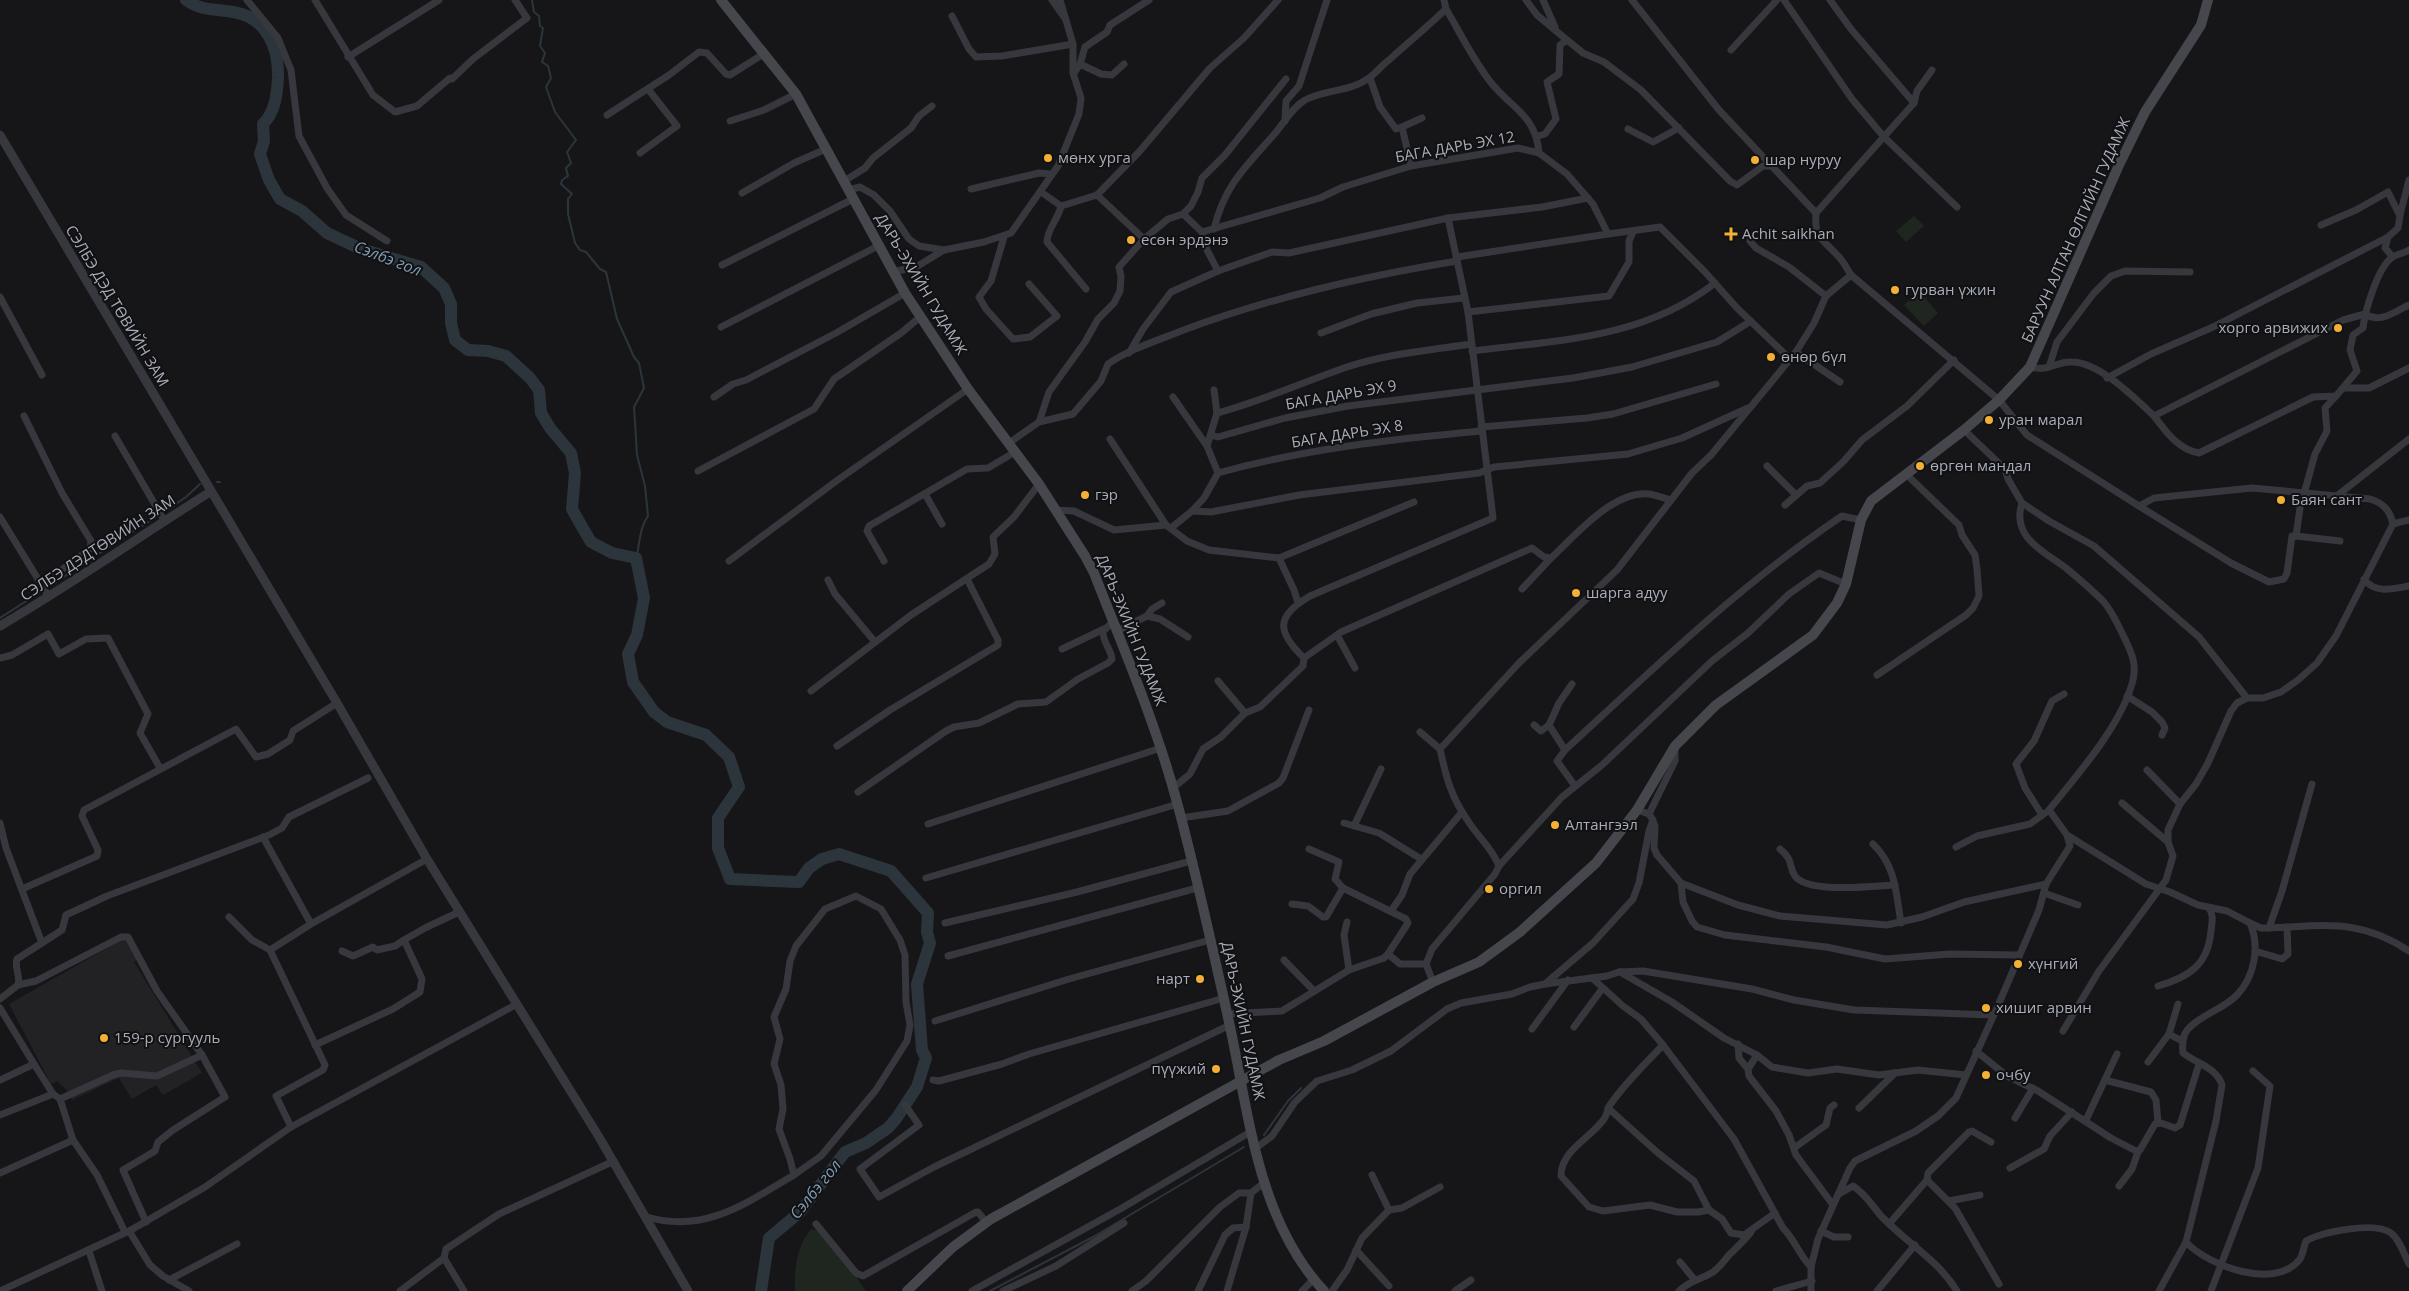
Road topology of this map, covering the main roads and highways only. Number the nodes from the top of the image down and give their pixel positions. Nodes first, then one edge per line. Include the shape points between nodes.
1 (721, 0) edge
2 (2208, 0) edge
3 (1241, 1082) junction
4 (907, 1291) edge
5 (1324, 1291) edge

1 - 3 main road, ДАРЬ-ЭХИЙН ГУДАМЖ via 796,94 892,272 920,317 1086,556 1161,748 1178,804
2 - 3 main road, БАРУУН АЛТАН ӨЛГИЙН ГУДАМЖ via 2201,25 2145,112 2118,165 2030,367 1964,430 1871,501 1861,520 1846,584 1837,603 1813,636 1716,706 1674,746 1637,810 1596,863 1520,932 1479,962 1433,982
3 - 4 main road via 986,1222
3 - 5 main road, ДАРЬ-ЭХИЙН ГУДАМЖ via 1276,1216 1285,1238

